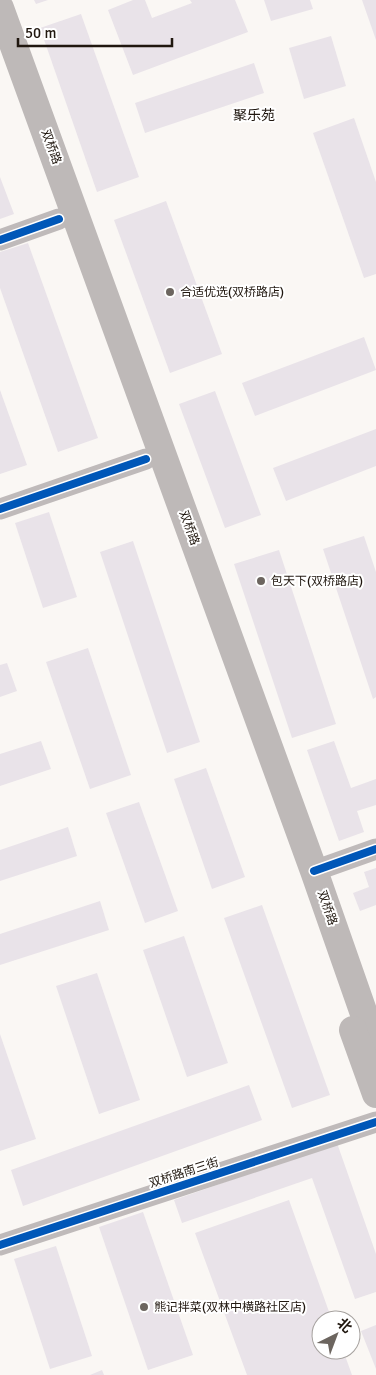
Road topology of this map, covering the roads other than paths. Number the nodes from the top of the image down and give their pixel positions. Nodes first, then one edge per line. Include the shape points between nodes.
1 (0, 8) edge
2 (0, 55) edge
3 (59, 219) junction
4 (0, 240) edge
5 (146, 459) junction
6 (0, 509) edge
7 (376, 849) edge
8 (314, 871) junction
9 (376, 1048) edge
10 (376, 1094) edge
11 (376, 1122) edge
12 (2, 1238) edge

1 - 8 main road, 双桥路
2 - 3 main road, 双桥路
3 - 4 street
3 - 5 main road, 双桥路
5 - 6 street
5 - 10 main road, 双桥路
7 - 8 street
8 - 9 main road, 双桥路
11 - 12 street, 双桥路南三街

